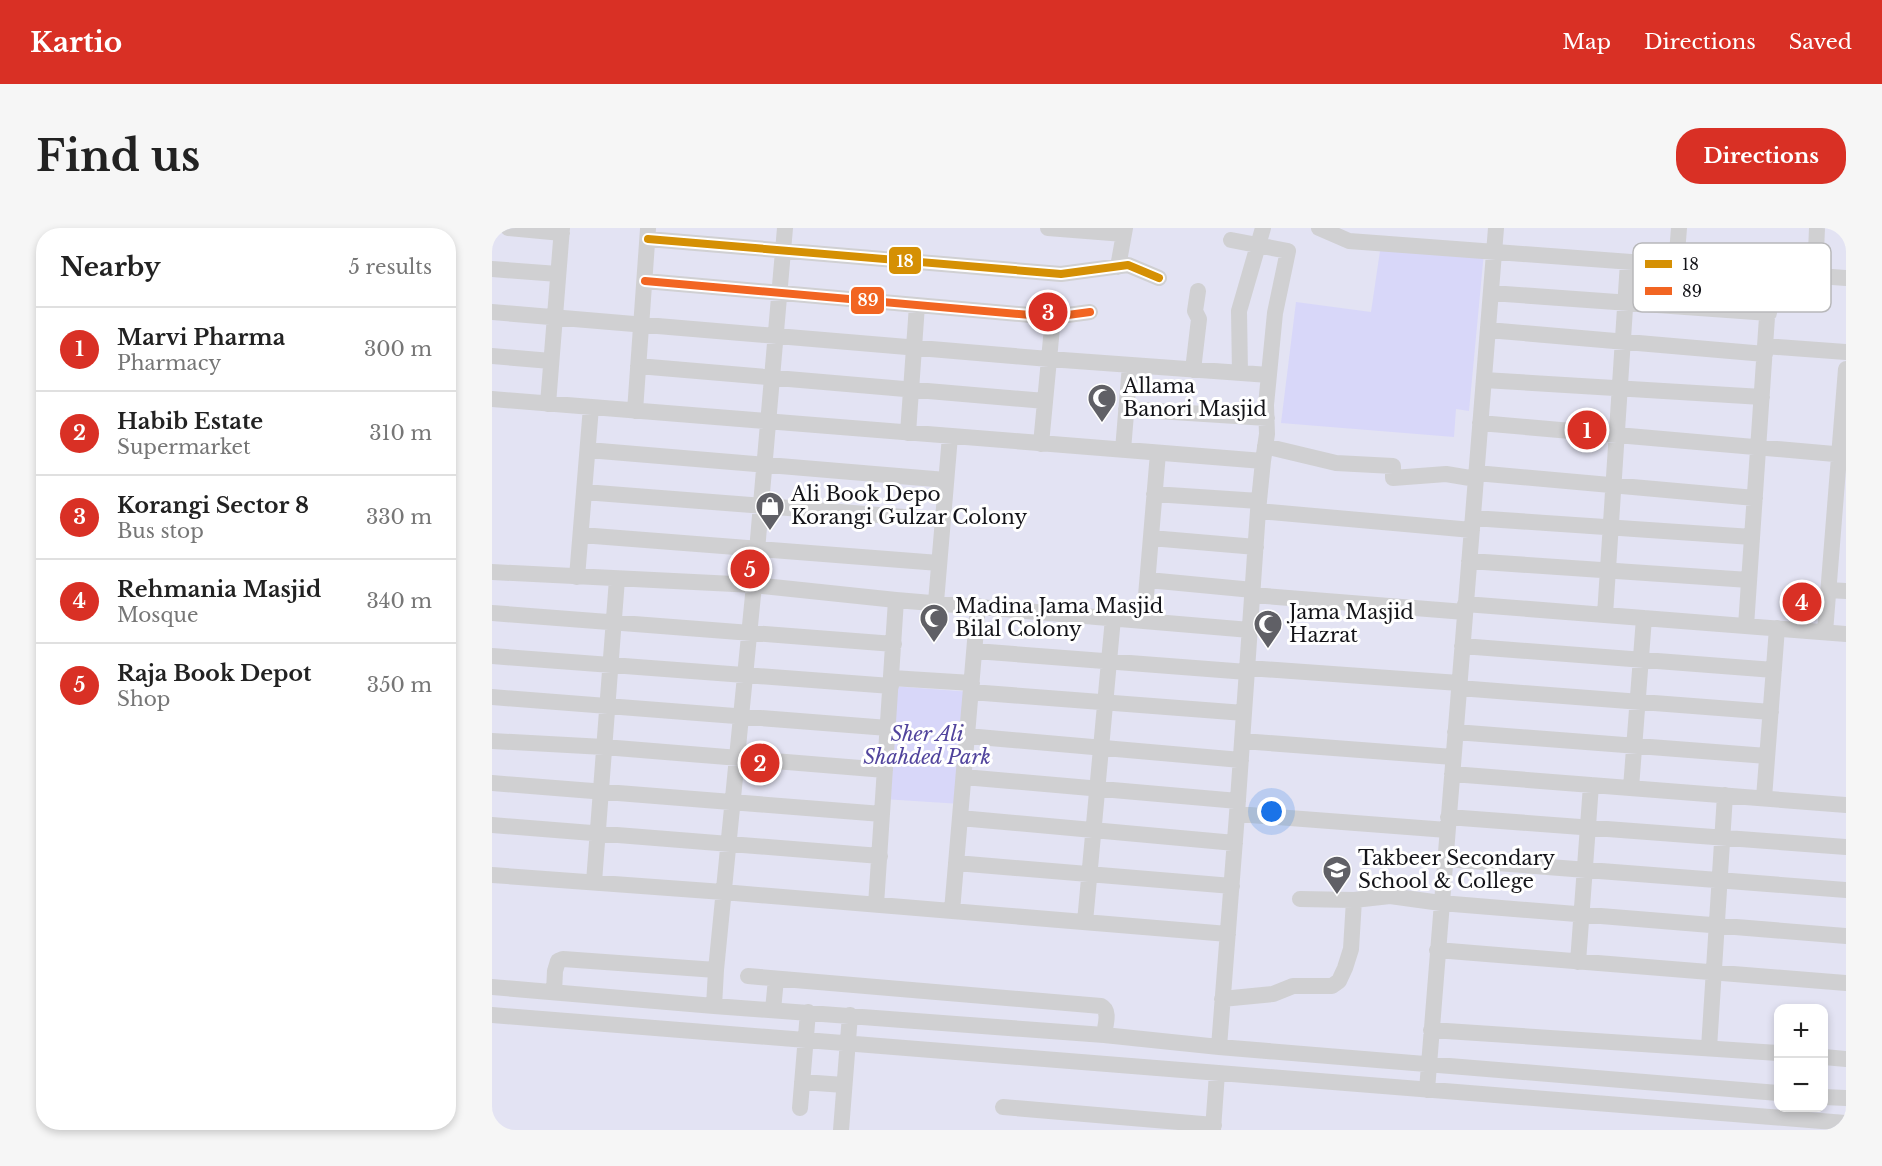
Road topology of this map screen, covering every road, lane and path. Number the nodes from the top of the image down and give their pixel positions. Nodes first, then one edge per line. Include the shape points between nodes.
1 (508, 228) edge
2 (784, 228) edge
3 (1048, 228) edge
4 (1263, 228) edge
5 (1318, 228) edge
6 (1496, 228) edge
7 (1679, 228) edge
8 (1808, 228) edge
9 (1817, 228) edge
10 (562, 230) edge
11 (1125, 231) edge
12 (648, 233) edge
13 (1348, 234) edge
14 (1231, 240) dead end
15 (1678, 243) edge
16 (1816, 243) edge
17 (1258, 246) junction
18 (783, 249) junction
19 (1494, 252) junction
20 (1628, 262) junction
21 (1633, 262) edge
22 (1118, 267) junction
23 (492, 269) edge
24 (558, 274) junction
25 (1831, 277) edge
26 (1159, 278) dead end
27 (1846, 278) edge
28 (645, 281) junction
29 (1198, 291) dead end
30 (779, 292) junction
31 (1491, 293) junction
32 (1625, 303) junction
33 (1633, 304) edge
34 (917, 305) junction
35 (492, 312) edge
36 (1090, 312) dead end
37 (1755, 312) edge
38 (1769, 313) joint
39 (1053, 317) junction
40 (555, 318) junction
41 (641, 325) junction
42 (1488, 330) junction
43 (775, 336) junction
44 (1623, 342) junction
45 (914, 348) junction
46 (1765, 350) junction
47 (1846, 352) edge
48 (492, 356) edge
49 (1049, 359) junction
50 (551, 361) junction
51 (1130, 365) junction
52 (638, 366) junction
53 (1846, 369) edge
54 (1193, 370) junction
55 (1240, 373) junction
56 (1269, 375) junction
57 (772, 379) junction
58 (1484, 380) junction
59 (1620, 388) junction
60 (911, 390) junction
61 (1762, 397) junction
62 (492, 399) edge
63 (1045, 401) junction
64 (1845, 403) edge
65 (548, 404) junction
66 (591, 407) junction
67 (1126, 409) junction
68 (635, 411) junction
69 (1267, 418) junction
70 (768, 422) junction
71 (1480, 423) junction
72 (908, 433) junction
73 (950, 436) junction
74 (1617, 436) junction
75 (1041, 444) junction
76 (1758, 448) junction
77 (588, 450) junction
78 (1123, 450) junction
79 (1158, 453) junction
80 (1264, 454) junction
81 (1843, 455) edge
82 (764, 466) junction
83 (1476, 476) junction
84 (946, 480) junction
85 (1613, 485) junction
86 (584, 492) junction
87 (1155, 494) junction
88 (1755, 498) junction
89 (760, 506) junction
90 (1259, 506) junction
91 (1840, 507) edge
92 (943, 520) junction
93 (1472, 524) junction
94 (1611, 527) junction
95 (581, 535) junction
96 (1752, 537) junction
97 (1151, 538) junction
98 (1256, 547) junction
99 (1839, 548) edge
100 (757, 549) junction
101 (1469, 561) junction
102 (939, 563) junction
103 (1608, 570) junction
104 (492, 572) edge
105 (577, 577) junction
106 (617, 579) junction
107 (1148, 580) junction
108 (1749, 580) junction
109 (754, 585) junction
110 (1828, 590) junction
111 (1846, 591) edge
112 (1253, 593) junction
113 (896, 600) junction
114 (936, 602) junction
115 (978, 606) junction
116 (1465, 608) junction
117 (492, 613) edge
118 (1605, 615) junction
119 (1113, 618) junction
120 (1644, 618) junction
121 (1144, 620) junction
122 (614, 622) junction
123 (1746, 626) junction
124 (1777, 628) junction
125 (1250, 630) junction
126 (1825, 632) junction
127 (749, 634) junction
128 (1846, 634) edge
129 (894, 644) junction
130 (1462, 646) junction
131 (975, 651) junction
132 (492, 656) edge
133 (1641, 660) junction
134 (1109, 661) junction
135 (610, 664) junction
136 (1247, 670) junction
137 (1774, 670) junction
138 (745, 674) junction
139 (891, 682) junction
140 (1459, 686) junction
141 (971, 688) junction
142 (492, 697) edge
143 (1105, 702) junction
144 (1638, 702) junction
145 (607, 706) junction
146 (1771, 712) junction
147 (1244, 713) junction
148 (741, 716) junction
149 (888, 728) junction
150 (1455, 732) junction
151 (967, 736) junction
152 (492, 741) edge
153 (1242, 741) junction
154 (1634, 746) junction
155 (604, 747) junction
156 (1101, 747) junction
157 (1767, 756) junction
158 (736, 759) junction
159 (1241, 760) junction
160 (1452, 765) junction
161 (885, 770) junction
162 (964, 777) junction
163 (492, 783) edge
164 (1591, 784) junction
165 (1631, 788) junction
166 (1097, 789) junction
167 (601, 791) junction
168 (1725, 795) junction
169 (1764, 798) junction
170 (732, 801) junction
171 (1846, 805) edge
172 (1238, 808) junction
173 (882, 814) junction
174 (960, 818) junction
175 (1448, 824) junction
176 (492, 825) edge
177 (1588, 827) junction
178 (1093, 830) junction
179 (598, 834) junction
180 (1722, 838) junction
181 (1235, 843) junction
182 (728, 844) junction
183 (1846, 847) edge
184 (880, 856) junction
185 (1445, 859) junction
186 (956, 863) junction
187 (1585, 869) junction
188 (1089, 874) junction
189 (492, 875) edge
190 (1719, 880) junction
191 (594, 882) junction
192 (1232, 886) junction
193 (1846, 890) edge
194 (723, 892) junction
195 (1300, 899) dead end
196 (1354, 900) junction
197 (1441, 903) junction
198 (876, 905) junction
199 (952, 911) junction
200 (1581, 914) junction
201 (1085, 922) junction
202 (1716, 925) junction
203 (1228, 934) junction
204 (1846, 936) edge
205 (1437, 950) junction
206 (1578, 962) junction
207 (1713, 972) junction
208 (748, 976) dead end
209 (554, 983) junction
210 (1846, 983) edge
211 (492, 987) edge
212 (715, 988) junction
213 (774, 993) junction
214 (1222, 999) junction
215 (808, 1012) junction
216 (492, 1015) edge
217 (850, 1015) junction
218 (1105, 1025) junction
219 (1431, 1030) junction
220 (805, 1039) junction
221 (848, 1042) junction
222 (1219, 1047) junction
223 (1709, 1048) junction
224 (1774, 1053) edge
225 (1828, 1057) edge
226 (1846, 1059) edge
227 (1428, 1064) junction
228 (1217, 1073) junction
229 (802, 1082) junction
230 (844, 1085) junction
231 (1427, 1090) junction
232 (1774, 1093) edge
233 (1828, 1097) edge
234 (1846, 1098) edge
235 (1003, 1107) dead end
236 (800, 1108) dead end
237 (1110, 1124) edge
238 (1846, 1124) edge
239 (1214, 1128) edge
240 (841, 1130) edge

1 - 10 street
2 - 18 street
3 - 11 street
4 - 17 street
5 - 13 street
6 - 19 street
7 - 15 street
8 - 9 street
9 - 16 street
10 - 24 street
11 - 22 street
12 - 18 street
12 - 28 street
13 - 19 street
14 - 17 street
17 - 55 street via 1239,311
17 - 56 street via 1288,251 1275,313
18 - 22 street via 1061,274
18 - 30 street
19 - 20 street
19 - 31 street
20 - 21 street
20 - 32 street
22 - 26 street via 1128,265
23 - 24 street
24 - 40 street
25 - 27 street
28 - 30 street
28 - 41 street
29 - 54 street
30 - 34 street
30 - 43 street
31 - 32 street
31 - 42 street
32 - 33 street
32 - 44 street
34 - 39 street
34 - 45 street
35 - 40 street
36 - 39 street
37 - 38 street
38 - 46 street
39 - 49 street
40 - 41 street
40 - 50 street
41 - 43 street
41 - 52 street
42 - 44 street
42 - 58 street
43 - 45 street
43 - 57 street
44 - 46 street
44 - 59 street
45 - 49 street
45 - 60 street
46 - 47 street
46 - 61 street
48 - 50 street
49 - 51 street
49 - 63 street
50 - 65 street
51 - 54 street
51 - 67 street
52 - 57 street
52 - 68 street
53 - 64 street
54 - 55 street
55 - 56 street
56 - 69 street
57 - 60 street
57 - 70 street
58 - 59 street
58 - 71 street
59 - 61 street
59 - 74 street
60 - 63 street
60 - 72 street
61 - 76 street
62 - 65 street
63 - 75 street
64 - 81 street
65 - 66 street
66 - 68 street
66 - 77 street
67 - 69 street
67 - 78 street
68 - 70 street
69 - 80 street
70 - 72 street
70 - 82 street
71 - 74 street
71 - 83 street
72 - 73 street
73 - 75 street
73 - 84 street
74 - 76 street
74 - 85 street
75 - 78 street
76 - 81 street
76 - 88 street
77 - 82 street
77 - 86 street
78 - 79 street
79 - 80 street
79 - 87 street
80 - 83 street via 1393,466 1393,478
80 - 90 street
81 - 91 street
82 - 84 street
82 - 89 street
83 - 85 street
83 - 93 street
84 - 92 street
85 - 88 street
85 - 94 street
86 - 89 street
86 - 95 street
87 - 90 street
87 - 97 street
88 - 96 street
89 - 92 street
89 - 100 street
90 - 93 street
90 - 98 street
91 - 99 street
92 - 102 street
93 - 94 street
93 - 101 street
94 - 96 street
94 - 103 street
95 - 100 street
95 - 105 street
96 - 108 street
97 - 98 street
97 - 107 street
98 - 112 street
99 - 110 street
100 - 102 street
100 - 109 street
101 - 103 street
101 - 116 street
102 - 114 street
103 - 108 street
103 - 118 street
104 - 105 street
105 - 106 street
106 - 109 street
106 - 122 street
107 - 112 street
107 - 121 street
108 - 123 street
109 - 113 street
109 - 127 street
110 - 111 street
110 - 126 street
112 - 116 street
112 - 125 street
113 - 114 street
113 - 129 street
114 - 115 street
115 - 119 street
115 - 131 street
116 - 118 street
116 - 130 street
117 - 122 street
118 - 120 street
119 - 121 street
119 - 134 street
120 - 123 street
120 - 133 street
121 - 125 street
122 - 127 street
122 - 135 street
123 - 124 street
124 - 126 street
124 - 137 street
125 - 136 street
126 - 128 street
127 - 129 street
127 - 138 street
129 - 139 street
130 - 133 street
130 - 140 street
131 - 134 street
131 - 141 street
132 - 135 street
133 - 137 street
133 - 144 street
134 - 136 street
134 - 143 street
135 - 138 street
135 - 145 street
136 - 140 street
136 - 147 street
137 - 146 street
138 - 139 street
138 - 148 street
139 - 141 street
139 - 149 street
140 - 144 street
140 - 150 street
141 - 143 street
141 - 151 street
142 - 145 street
143 - 147 street
143 - 156 street
144 - 146 street
144 - 154 street
145 - 148 street
145 - 155 street
146 - 157 street
147 - 153 street
148 - 149 street
148 - 158 street
149 - 161 street
150 - 154 street
150 - 160 street
151 - 156 street
151 - 162 street
152 - 155 street
153 - 159 street
153 - 160 street
154 - 157 street
154 - 165 street
155 - 158 street
155 - 167 street
156 - 159 street
156 - 166 street
157 - 169 street
158 - 161 street
158 - 170 street
159 - 172 street
160 - 164 street
160 - 175 street
161 - 173 street
162 - 166 street
162 - 174 street
163 - 167 street
164 - 165 street
164 - 177 street
165 - 168 street
166 - 172 street
166 - 178 street
167 - 170 street
167 - 179 street
168 - 169 street
168 - 180 street
169 - 171 street
170 - 173 street
170 - 182 street
172 - 175 street
172 - 181 street
173 - 184 street
174 - 178 street
174 - 186 street
175 - 177 street
175 - 185 street
176 - 179 street
177 - 180 street
177 - 187 street
178 - 181 street
178 - 188 street
179 - 182 street
179 - 191 street
180 - 183 street
180 - 190 street
181 - 192 street
182 - 184 street
182 - 194 street
184 - 198 street
185 - 187 street
185 - 197 street
186 - 188 street
186 - 199 street
187 - 190 street
187 - 200 street
188 - 192 street
188 - 201 street
189 - 191 street
190 - 193 street
190 - 202 street
191 - 194 street
192 - 203 street
194 - 198 street
194 - 212 street
195 - 196 street
196 - 197 street via 1390,896
196 - 214 street via 1351,949 1339,981 1332,986 1293,986 1272,994
197 - 200 street
197 - 205 street
198 - 199 street
199 - 201 street
200 - 202 street
200 - 206 street
201 - 203 street
202 - 204 street
202 - 207 street
203 - 214 street
205 - 206 street
205 - 219 street
206 - 207 street
207 - 210 street
207 - 223 street
208 - 213 street
209 - 211 street
209 - 212 street
209 - 212 street via 558,961 563,959
212 - 213 street
213 - 215 street
213 - 218 street via 1101,1006
214 - 222 street
215 - 217 street
215 - 220 street
216 - 220 street
217 - 218 street
217 - 221 street
218 - 222 street
219 - 223 street
219 - 227 street
220 - 221 street
220 - 229 street
221 - 228 street
221 - 230 street
222 - 227 street
223 - 224 street
225 - 226 street
227 - 231 street
227 - 232 street
228 - 231 street
228 - 239 street
229 - 230 street
229 - 236 street
230 - 240 street
231 - 238 street
233 - 234 street
235 - 237 street
237 - 239 street

